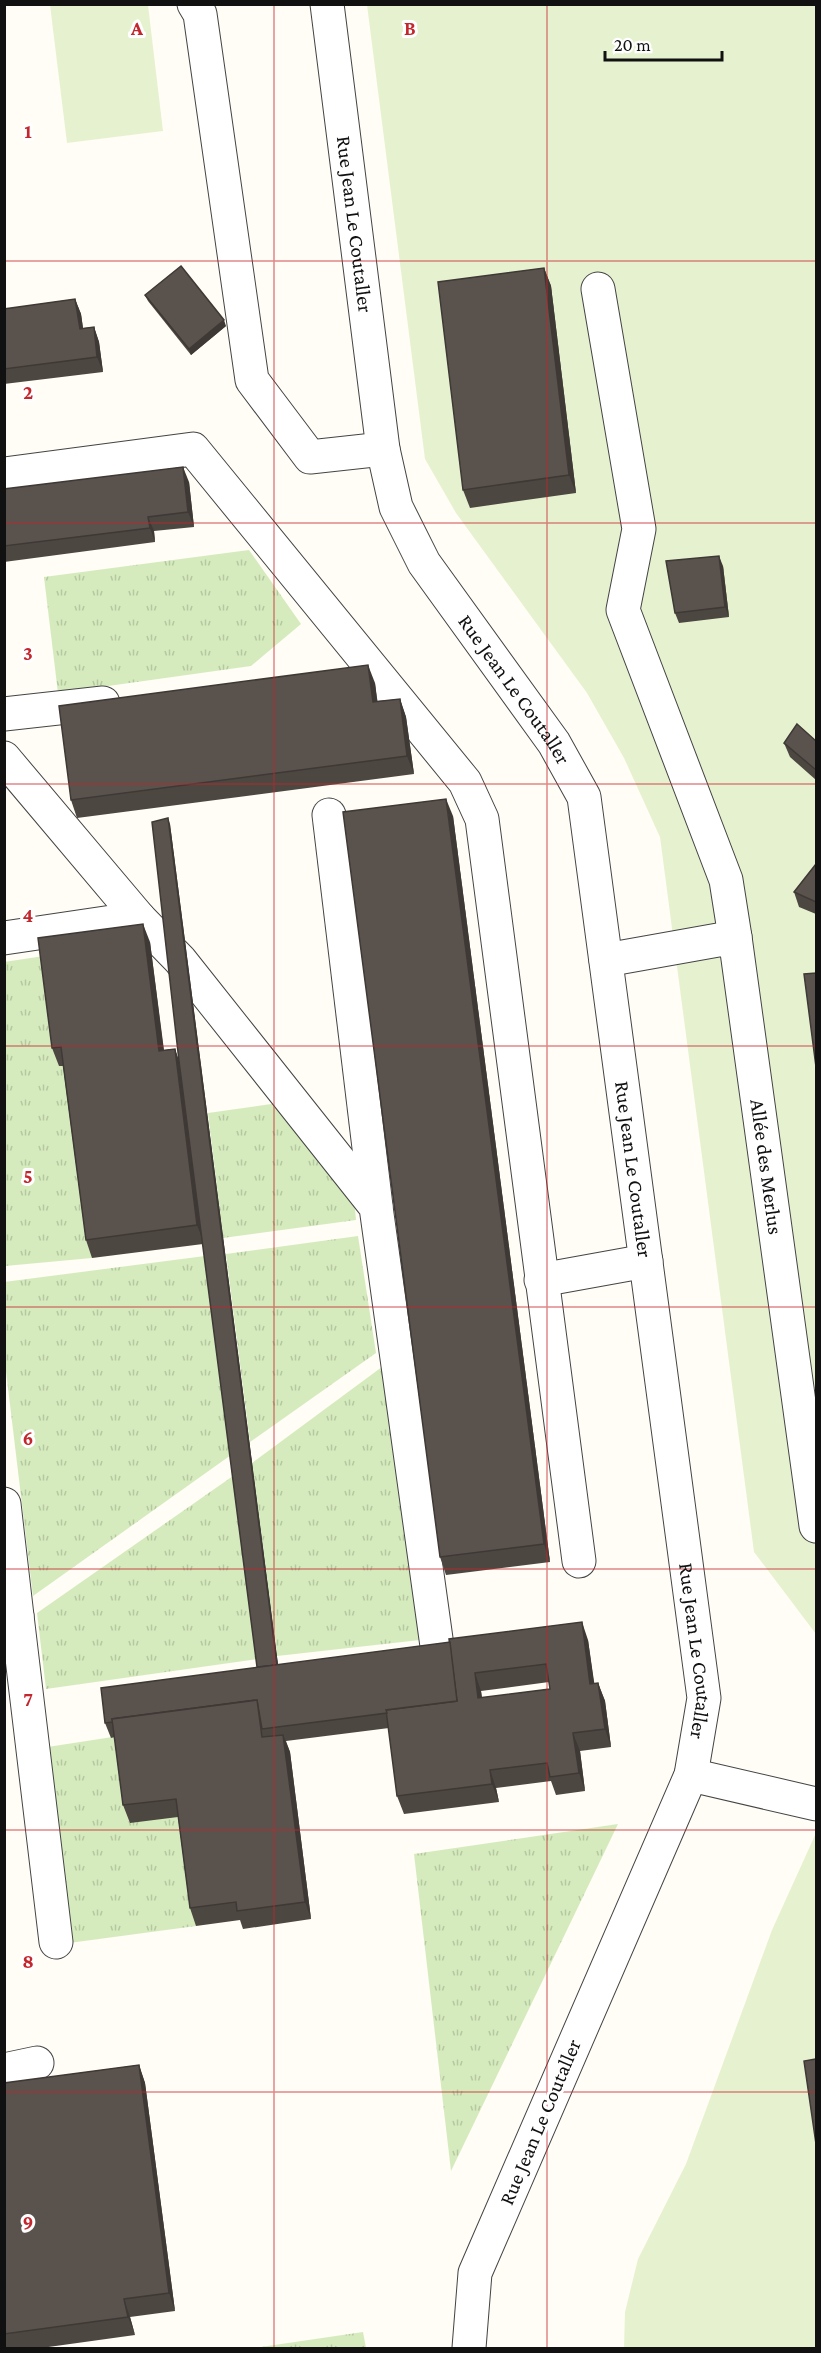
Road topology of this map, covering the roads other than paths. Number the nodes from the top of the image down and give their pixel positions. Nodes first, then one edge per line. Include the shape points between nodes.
1 (194, 4) edge
2 (327, 4) edge
3 (598, 290) dead end
4 (383, 449) junction
5 (4, 474) edge
6 (376, 673) junction
7 (341, 676) edge
8 (132, 700) edge
9 (4, 714) edge
10 (4, 758) edge
11 (329, 815) dead end
12 (139, 918) junction
13 (735, 937) junction
14 (4, 938) edge
15 (606, 960) junction
16 (376, 1207) junction
17 (646, 1261) junction
18 (542, 1280) junction
19 (4, 1504) edge
20 (816, 1526) edge
21 (579, 1562) dead end
22 (11, 1617) edge
23 (437, 1646) edge
24 (691, 1776) junction
25 (816, 1804) edge
26 (56, 1942) dead end
27 (38, 2063) dead end
28 (4, 2070) edge
29 (469, 2349) edge

1 - 4 street via 200,14 252,380 310,457
2 - 4 street, Rue Jean Le Coutaller
3 - 13 street, Allée des Merlus via 639,529 623,610 726,880
4 - 15 street, Rue Jean Le Coutaller via 396,507 424,563 554,743 584,797
5 - 6 street via 193,449
6 - 7 street
6 - 18 street via 465,782 482,819
8 - 9 street
10 - 12 street
11 - 16 street
12 - 14 street
12 - 16 street via 180,960
13 - 15 street
13 - 20 street, Allée des Merlus
15 - 17 street, Rue Jean Le Coutaller
16 - 23 street
17 - 18 street
17 - 24 street, Rue Jean Le Coutaller via 704,1698
18 - 21 street
19 - 22 street
22 - 26 street
24 - 25 street
24 - 29 street, Rue Jean Le Coutaller via 475,2273
27 - 28 street

